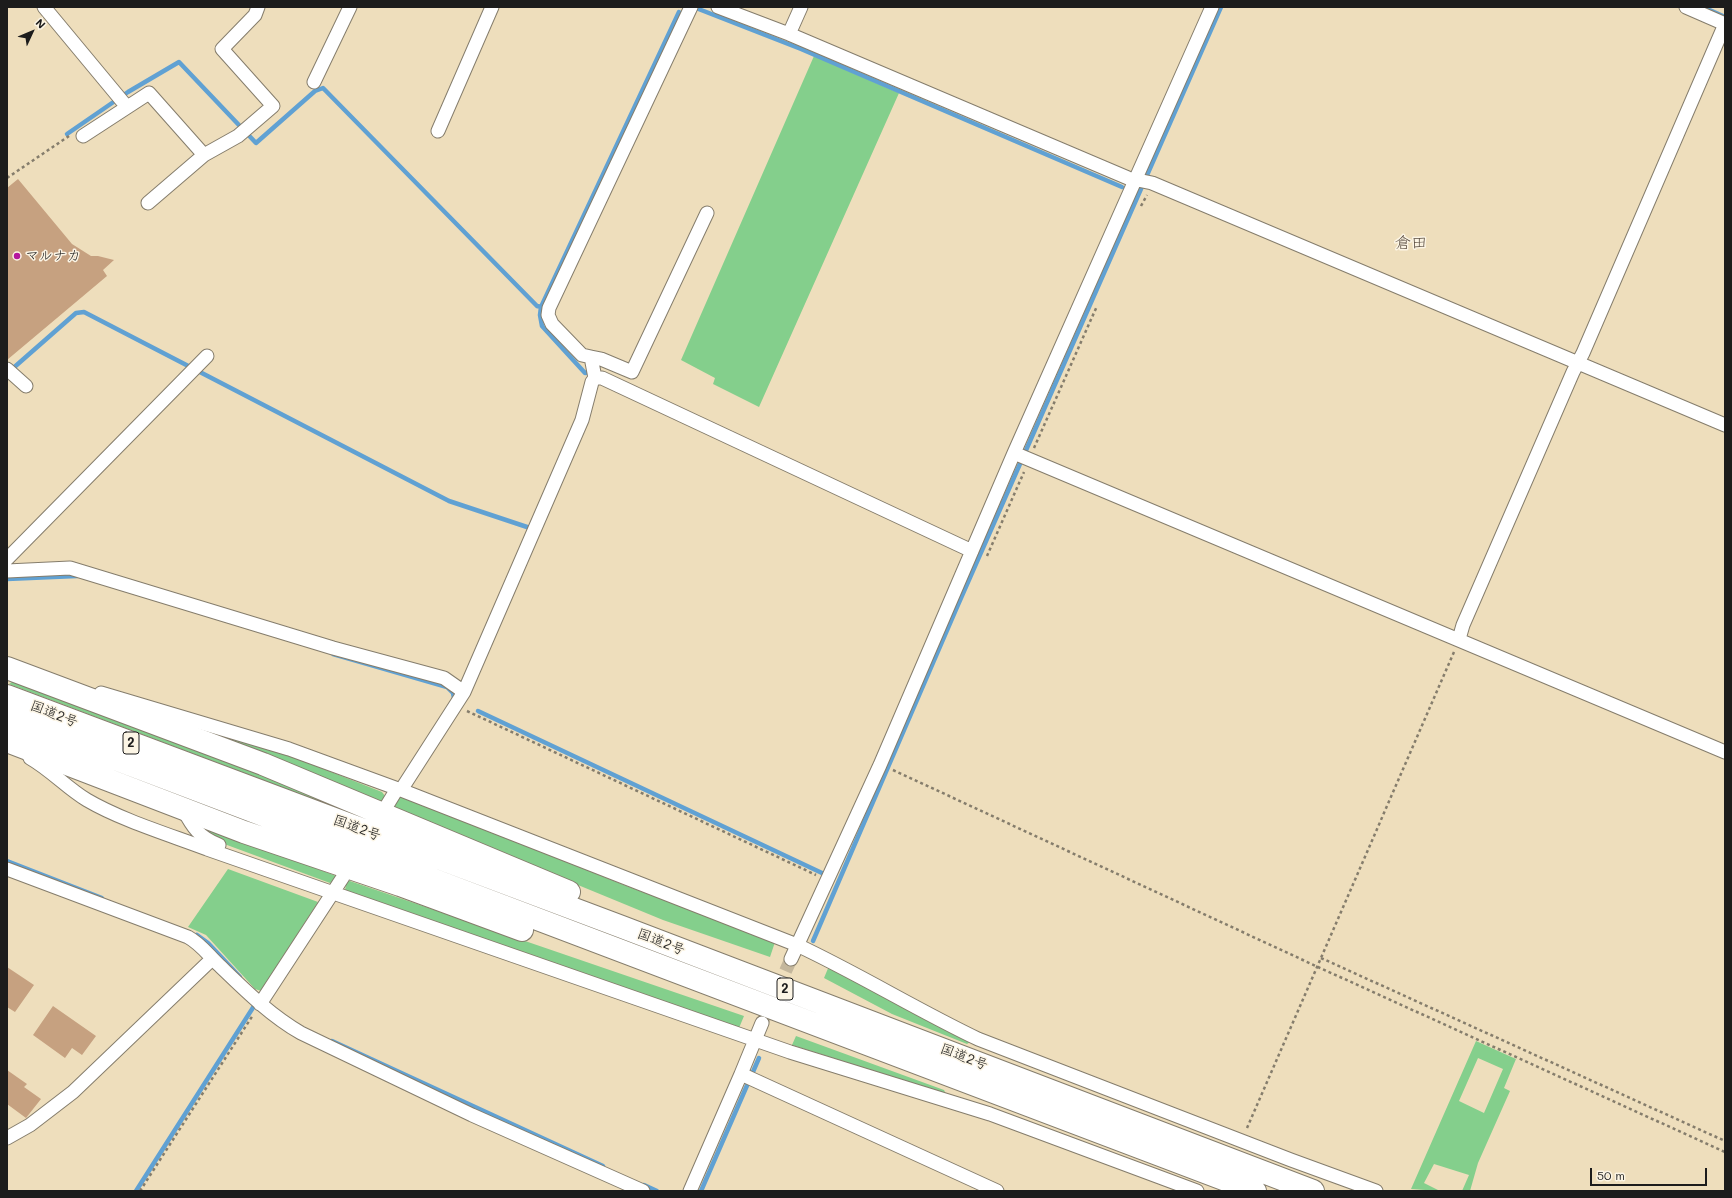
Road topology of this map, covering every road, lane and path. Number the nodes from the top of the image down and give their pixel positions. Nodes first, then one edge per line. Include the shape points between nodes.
1 (44, 7) edge
2 (258, 7) edge
3 (350, 7) edge
4 (492, 7) edge
5 (691, 7) edge
6 (718, 7) edge
7 (801, 7) edge
8 (1212, 7) edge
9 (1686, 7) edge
10 (1725, 24) edge
11 (789, 34) junction
12 (314, 82) dead end
13 (122, 101) junction
14 (438, 131) dead end
15 (83, 136) joint
16 (204, 155) junction
17 (7, 178) edge
18 (1144, 181) junction
19 (148, 203) dead end
20 (1138, 212) dead end
21 (707, 213) dead end
22 (1097, 304) dead end
23 (207, 356) dead end
24 (1579, 362) junction
25 (8, 370) edge
26 (593, 370) junction
27 (26, 386) dead end
28 (1725, 425) edge
29 (1022, 457) junction
30 (972, 551) junction
31 (7, 559) edge
32 (985, 561) dead end
33 (7, 572) edge
34 (1459, 639) junction
35 (7, 667) edge
36 (464, 692) junction
37 (7, 696) edge
38 (456, 705) junction
39 (7, 718) edge
40 (7, 742) edge
41 (1725, 752) edge
42 (897, 763) dead end
43 (399, 789) junction
44 (251, 800) junction
45 (386, 807) dead end
46 (183, 809) junction
47 (7, 869) edge
48 (343, 877) dead end
49 (291, 879) junction
50 (828, 881) junction
51 (333, 893) junction
52 (622, 927) junction
53 (797, 945) junction
54 (1322, 958) junction
55 (212, 959) junction
56 (791, 959) tunnel mouth
57 (1318, 967) junction
58 (260, 1004) junction
59 (762, 1023) tunnel mouth
60 (828, 1029) junction
61 (755, 1039) junction
62 (746, 1077) junction
63 (7, 1138) edge
64 (1241, 1141) junction
65 (1725, 1142) edge
66 (1725, 1152) edge
67 (140, 1191) edge
68 (643, 1191) edge
69 (690, 1191) edge
70 (997, 1191) edge
71 (1197, 1191) edge
72 (1255, 1191) edge
73 (1313, 1191) edge
74 (1376, 1191) edge

1 - 13 street
2 - 16 street via 255,15 222,49 273,106 244,131
3 - 12 street
4 - 14 street
5 - 26 street via 549,308 548,315 552,324
6 - 11 street
7 - 11 street
8 - 18 street
9 - 10 street
10 - 24 street
11 - 18 street via 1128,178
13 - 15 street
13 - 16 street via 149,93
15 - 17 path via 70,135
16 - 19 street
18 - 20 path
18 - 24 street
18 - 29 street
21 - 26 street via 632,372 601,359
22 - 29 path
23 - 31 street
24 - 28 street
24 - 34 street
25 - 27 street
26 - 30 street via 602,378
26 - 36 street via 582,420
29 - 30 street
29 - 32 path
29 - 34 street
30 - 50 street
33 - 36 street via 70,568 333,648 444,678
34 - 41 street
34 - 54 path
35 - 43 street via 173,713 289,749
35 - 52 highway via 263,764 590,901
36 - 38 street
37 - 44 highway, 国道2号 / 2
38 - 43 street
38 - 50 path
39 - 44 highway, 国道2号 / 2
40 - 46 highway
40 - 49 street via 88,801 152,828
42 - 57 path via 892,770
43 - 45 street
43 - 53 street
44 - 52 highway, 国道2号 / 2
44 - 60 highway, 国道2号 / 2
46 - 49 street via 191,824 206,840 251,858
46 - 60 highway via 558,942
47 - 55 street via 188,937 201,946
48 - 51 street
49 - 51 street
50 - 53 street
51 - 58 street
51 - 61 street
52 - 73 highway, 国道2号 / 2
53 - 56 street
53 - 64 street via 978,1039
54 - 57 path
54 - 65 path
55 - 58 street
55 - 63 street via 73,1092 35,1121
57 - 64 path
57 - 66 path
58 - 67 path
58 - 68 street via 279,1020 331,1048 472,1115
59 - 61 street
60 - 72 highway, 国道2号 / 2
61 - 62 street
61 - 71 street via 990,1114
62 - 69 street
62 - 70 street
64 - 74 street

